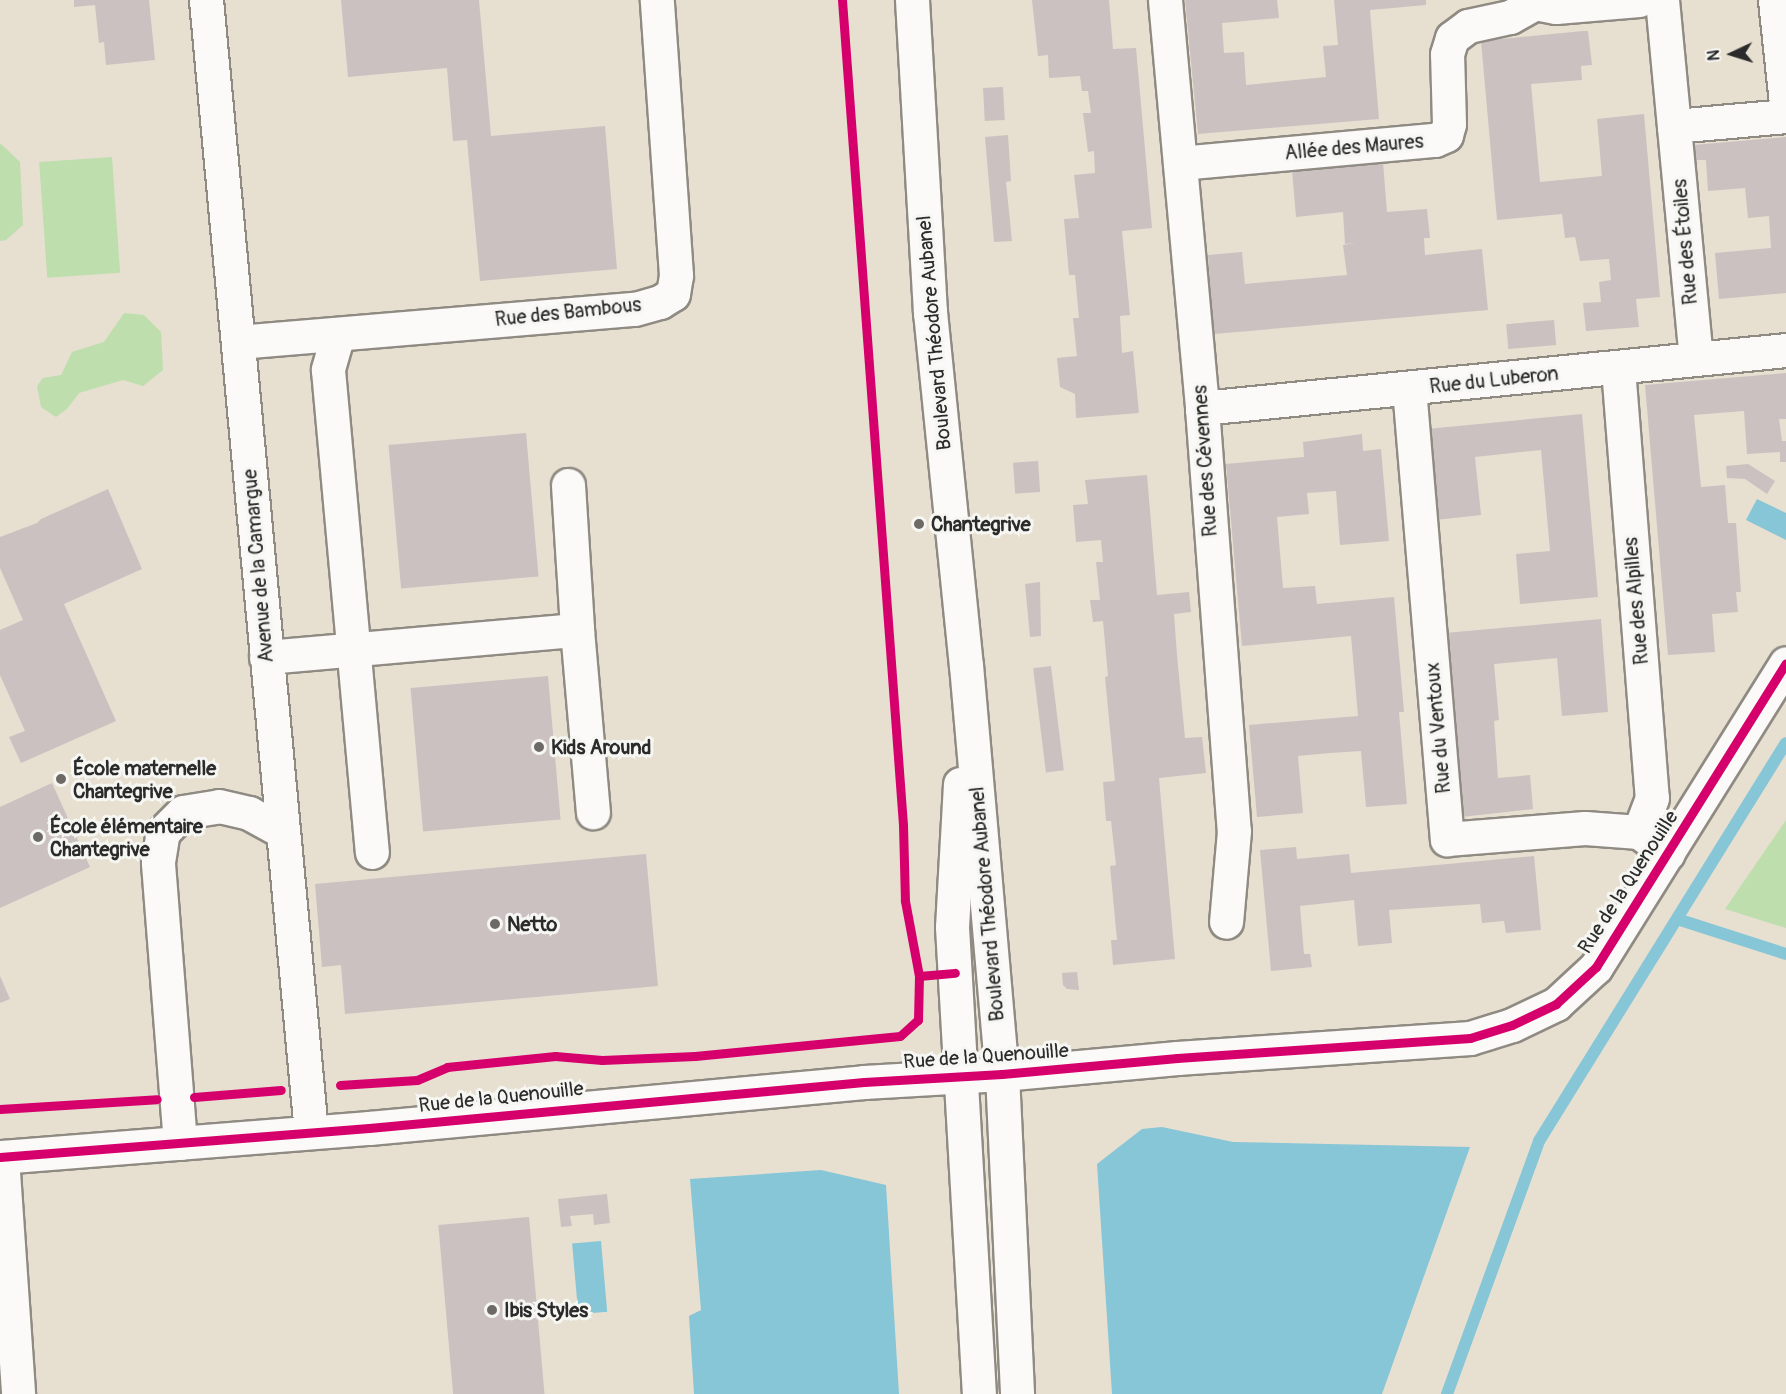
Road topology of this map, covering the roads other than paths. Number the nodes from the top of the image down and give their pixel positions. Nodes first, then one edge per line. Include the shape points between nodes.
1 (206, 0) edge
2 (657, 0) edge
3 (912, 0) edge
4 (1165, 0) edge
5 (1639, 0) edge
6 (1662, 0) edge
7 (1775, 0) edge
8 (1534, 2) edge
9 (1786, 103) edge
10 (1786, 116) edge
11 (1674, 126) junction
12 (1180, 163) junction
13 (338, 334) junction
14 (238, 342) junction
15 (1786, 350) edge
16 (1696, 358) junction
17 (1618, 368) junction
18 (1409, 388) junction
19 (1202, 408) junction
20 (568, 485) dead end
21 (577, 630) junction
22 (355, 649) junction
23 (266, 657) junction
24 (1786, 663) edge
25 (966, 665) junction
26 (593, 812) dead end
27 (282, 831) junction
28 (1639, 832) junction
29 (372, 852) dead end
30 (1668, 854) junction
31 (1226, 922) dead end
32 (1002, 1074) junction
33 (960, 1077) junction
34 (311, 1132) junction
35 (180, 1143) junction
36 (1, 1157) edge
37 (18, 1394) edge
38 (979, 1394) edge
39 (1017, 1394) edge

1 - 14 street, Avenue de la Camargue
2 - 13 street, Rue des Bambous via 676,275 674,294 635,309
3 - 25 street, Boulevard Théodore Aubanel via 930,312
4 - 12 street, Rue des Cévennes
5 - 8 street via 1556,7
6 - 11 street, Rue des Étoiles
7 - 9 street
8 - 12 street, Allée des Maures via 1509,17 1468,26 1452,38 1447,54 1446,135 1435,140
10 - 11 street
11 - 16 street, Rue des Étoiles
12 - 19 street, Rue des Cévennes
13 - 14 street, Rue des Bambous
13 - 22 street via 328,370
14 - 23 street, Avenue de la Camargue
15 - 16 street, Rue du Luberon
16 - 17 street, Rue du Luberon
17 - 18 street, Rue du Luberon
17 - 28 street, Rue des Alpilles via 1652,798
18 - 19 street, Rue du Luberon
18 - 28 street, Rue du Ventoux via 1447,839 1586,828
19 - 31 street, Rue des Cévennes via 1234,831
20 - 21 street
21 - 22 street
21 - 26 street
22 - 23 street
22 - 29 street
23 - 27 street, Avenue de la Camargue
24 - 30 street, Rue de la Quenouille
25 - 32 street, Boulevard Théodore Aubanel
25 - 33 street, Boulevard Théodore Aubanel via 952,927
27 - 34 street, Avenue de la Camargue
27 - 35 street via 249,813 219,806 183,812 163,832 158,862
28 - 30 street
30 - 32 street, Rue de la Quenouille via 1596,967 1556,1004 1512,1025 1470,1038
32 - 33 street, Rue de la Quenouille
32 - 39 street, Boulevard Théodore Aubanel
33 - 34 street, Rue de la Quenouille via 864,1082
33 - 38 street, Boulevard Théodore Aubanel
34 - 35 street, Rue de la Quenouille
35 - 36 street, Rue de la Quenouille
36 - 37 street

